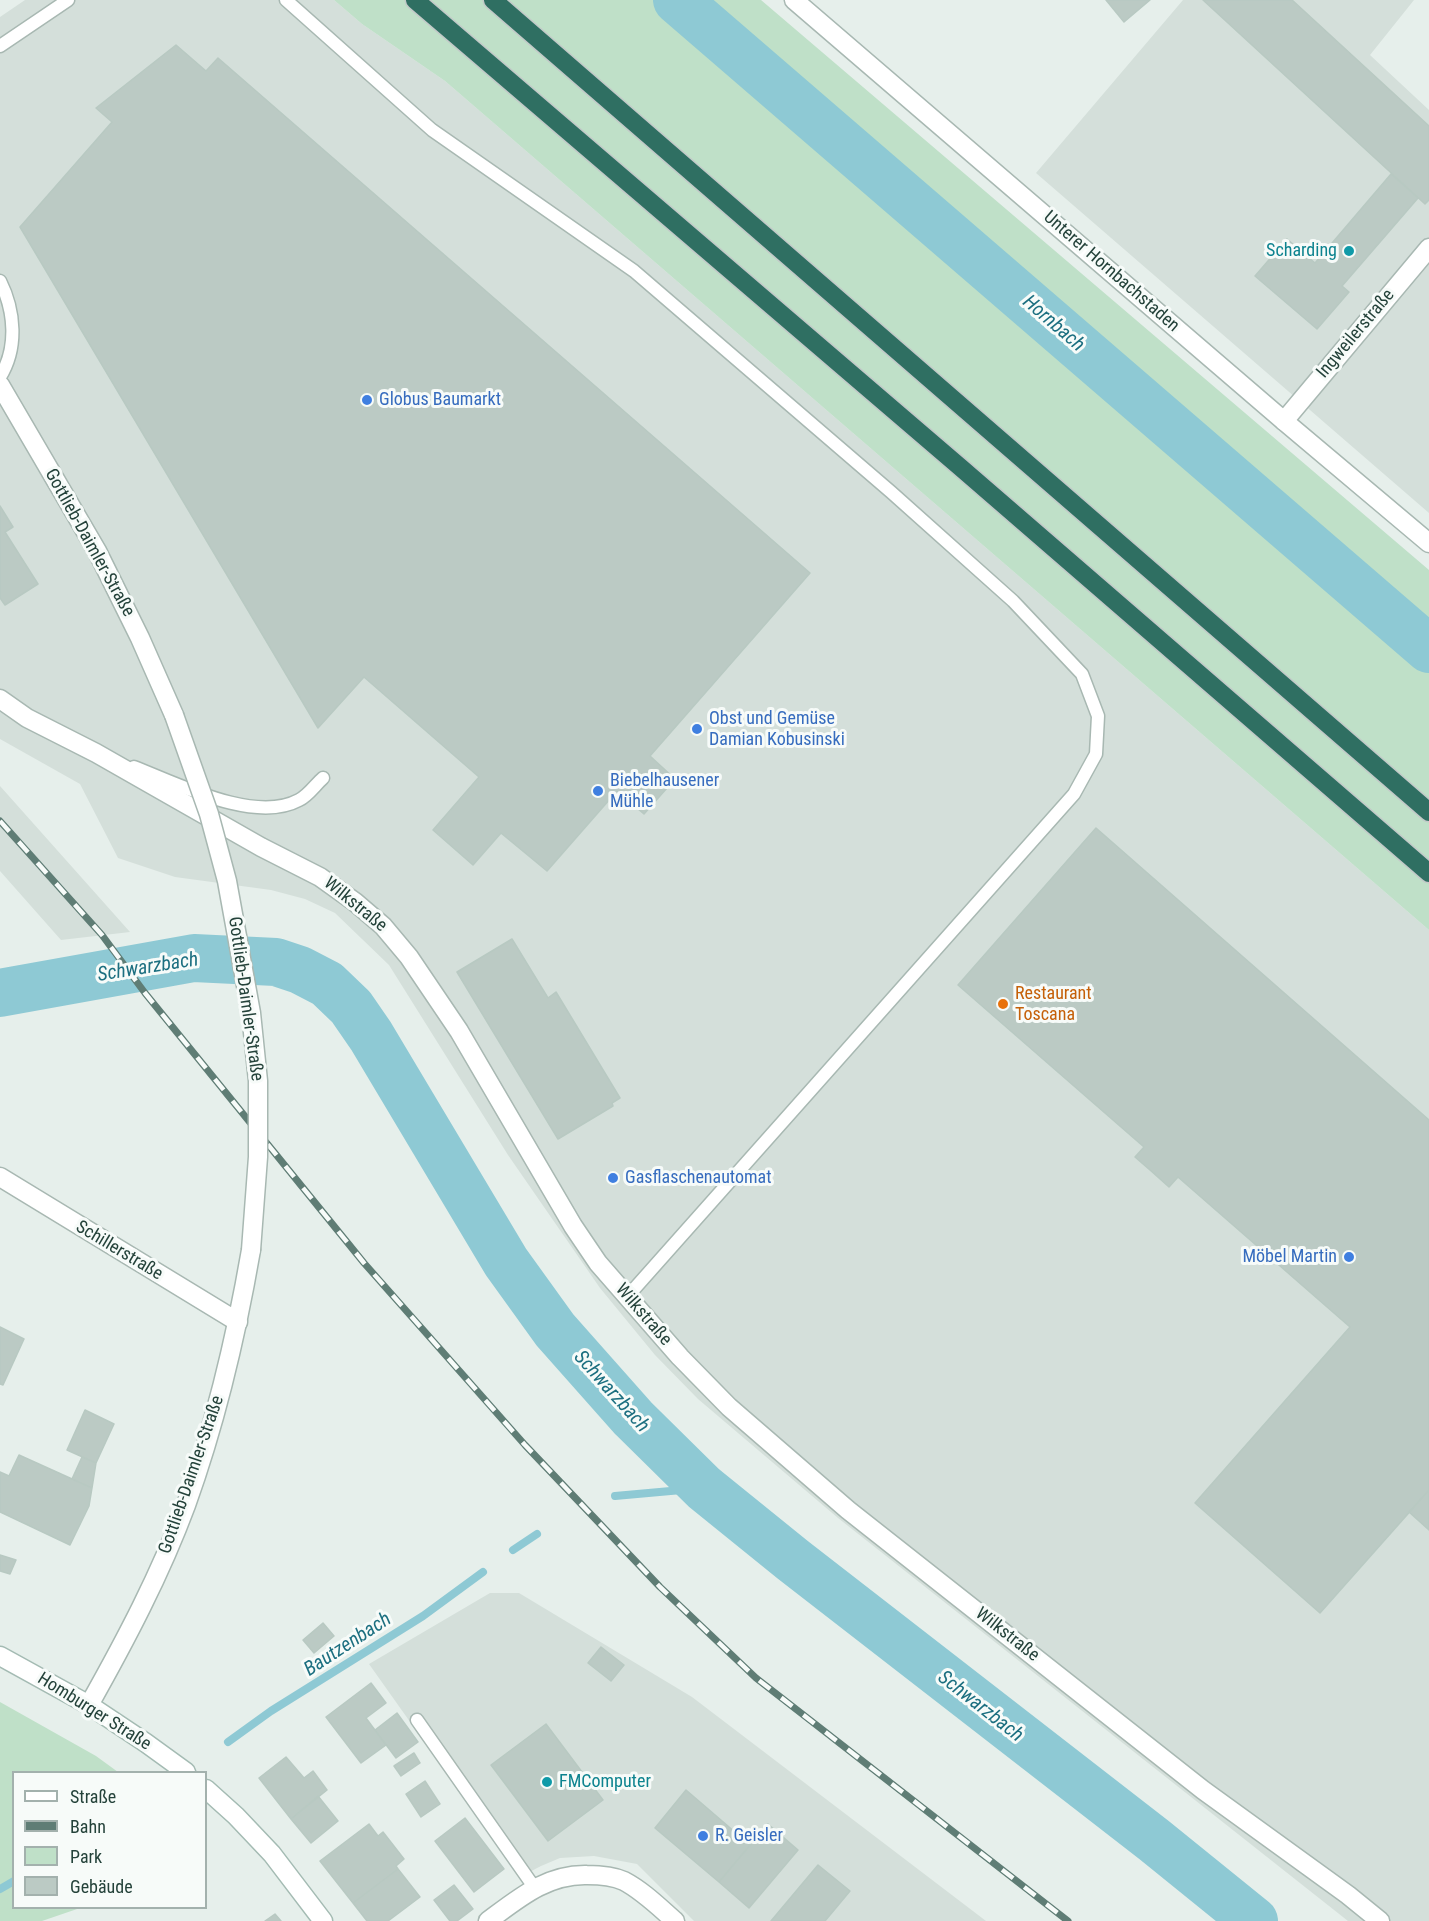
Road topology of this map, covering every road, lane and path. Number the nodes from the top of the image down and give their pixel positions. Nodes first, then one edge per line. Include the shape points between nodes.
1 (68, 0) edge
2 (286, 0) edge
3 (415, 0) edge
4 (493, 0) edge
5 (794, 0) edge
6 (0, 46) edge
7 (1429, 248) edge
8 (0, 282) edge
9 (0, 377) edge
10 (0, 385) edge
11 (1284, 421) junction
12 (1429, 543) edge
13 (0, 699) edge
14 (96, 753) junction
15 (323, 778) dead end
16 (1429, 812) edge
17 (1429, 873) edge
18 (0, 1178) edge
19 (627, 1297) junction
20 (238, 1322) junction
21 (0, 1656) edge
22 (89, 1705) junction
23 (417, 1720) dead end
24 (183, 1771) edge
25 (207, 1790) edge
26 (534, 1887) junction
27 (323, 1921) edge
28 (489, 1921) edge
29 (675, 1921) edge
30 (1380, 1921) edge

1 - 6 lane
2 - 19 lane via 432,130 634,271 900,500 1013,601 1082,674 1098,716 1096,754 1074,794
3 - 17 highway
4 - 16 highway
5 - 11 street, Unterer Hornbachstaden
7 - 11 street, Ingweilerstraße
8 - 9 lane via 9,300 13,343 9,363
10 - 20 street, Gottlieb-Daimler-Straße, bridge via 97,551 140,639 174,715 209,814 227,881 251,1013 258,1092 251,1250
11 - 12 street, Unterer Hornbachstaden
13 - 14 street, Wilkstraße via 27,718
14 - 15 lane via 241,806 269,809 300,800
14 - 19 street, Wilkstraße via 320,877 383,926 459,1031 573,1226
18 - 20 street, Schillerstraße
19 - 30 street, Wilkstraße via 729,1407 848,1510 1203,1790
20 - 22 street, Gottlieb-Daimler-Straße via 209,1436 186,1506 127,1637
21 - 22 street, Homburger Straße
22 - 24 street, Homburger Straße
23 - 26 lane
25 - 27 street via 272,1854
26 - 28 street
26 - 29 street via 574,1874 622,1880

